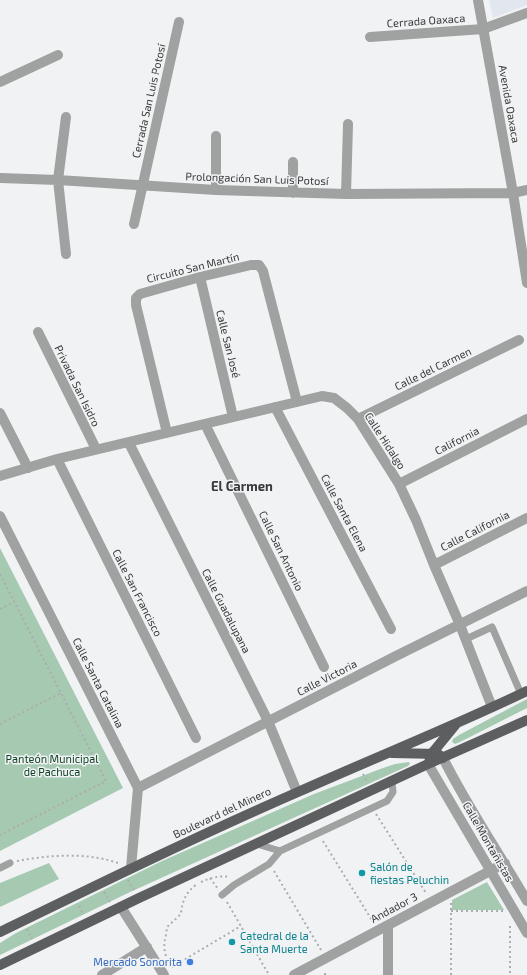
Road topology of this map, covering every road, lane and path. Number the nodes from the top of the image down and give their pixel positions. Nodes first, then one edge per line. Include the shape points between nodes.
1 (478, 0) edge
2 (527, 13) edge
3 (179, 22) dead end
4 (483, 29) junction
5 (370, 37) dead end
6 (58, 55) dead end
7 (0, 82) edge
8 (66, 117) dead end
9 (348, 124) dead end
10 (216, 136) dead end
11 (293, 162) dead end
12 (0, 178) edge
13 (58, 180) junction
14 (143, 185) junction
15 (216, 190) junction
16 (527, 190) edge
17 (292, 193) junction
18 (513, 193) junction
19 (346, 194) junction
20 (134, 224) dead end
21 (66, 254) dead end
22 (200, 277) junction
23 (527, 283) edge
24 (38, 332) dead end
25 (519, 340) dead end
26 (297, 402) junction
27 (275, 407) junction
28 (0, 413) edge
29 (233, 417) junction
30 (527, 419) edge
31 (358, 420) junction
32 (205, 424) junction
33 (167, 433) junction
34 (129, 443) junction
35 (96, 449) junction
36 (56, 459) junction
37 (28, 468) junction
38 (0, 476) edge
39 (399, 484) junction
40 (0, 516) edge
41 (527, 518) edge
42 (434, 565) junction
43 (0, 574) edge
44 (527, 591) edge
45 (14, 602) junction
46 (0, 609) edge
47 (460, 625) junction
48 (391, 630) dead end
49 (466, 639) junction
50 (324, 667) dead end
51 (524, 692) edge
52 (61, 693) junction
53 (492, 707) junction
54 (527, 720) edge
55 (268, 721) junction
56 (457, 723) junction
57 (0, 724) edge
58 (196, 738) dead end
59 (387, 753) junction
60 (431, 754) junction
61 (443, 758) junction
62 (428, 764) junction
63 (359, 765) junction
64 (392, 782) junction
65 (138, 788) junction
66 (371, 791) junction
67 (297, 792) junction
68 (372, 808) junction
69 (319, 833) junction
70 (0, 835) edge
71 (257, 844) junction
72 (280, 851) junction
73 (10, 862) joint
74 (505, 863) junction
75 (269, 864) junction
76 (0, 868) edge
77 (127, 870) junction
78 (490, 870) junction
79 (210, 878) junction
80 (243, 880) junction
81 (100, 883) junction
82 (222, 895) junction
83 (74, 896) junction
84 (428, 896) dead end
85 (526, 897) edge
86 (139, 898) junction
87 (451, 900) dead end
88 (118, 908) junction
89 (507, 911) dead end
90 (451, 912) junction
91 (23, 921) junction
92 (87, 923) junction
93 (510, 924) dead end
94 (374, 925) dead end
95 (388, 925) junction
96 (241, 926) junction
97 (0, 932) edge
98 (527, 933) edge
99 (147, 947) junction
100 (36, 948) junction
101 (323, 952) dead end
102 (166, 956) dead end
103 (0, 966) edge
104 (172, 967) dead end
105 (102, 975) edge
106 (164, 975) edge
107 (269, 975) edge
108 (294, 975) edge
109 (388, 975) edge
110 (451, 975) edge
111 (510, 975) edge

1 - 4 street, Avenida Oaxaca
2 - 4 street, Cerrada Oaxaca
3 - 14 street, Cerrada San Luis Potosí
4 - 5 street, Cerrada Oaxaca
4 - 18 street, Avenida Oaxaca
6 - 7 street
8 - 13 street
9 - 19 street
10 - 15 street
11 - 17 street
12 - 13 street, Prolongación San Luis Potosí
13 - 14 street, Prolongación San Luis Potosí
13 - 21 street
14 - 15 street, Prolongación San Luis Potosí
14 - 20 street, Cerrada San Luis Potosí
15 - 17 street, Prolongación San Luis Potosí
16 - 18 street, Prolongación San Luis Potosí
17 - 19 street, Prolongación San Luis Potosí
18 - 19 street, Prolongación San Luis Potosí
18 - 23 street, Avenida Oaxaca
22 - 26 street, Circuito San Martín via 259,265 263,271
22 - 29 street, Calle San José
22 - 33 street, Circuito San Martín via 140,294 136,298
24 - 35 street, Privada San Isidro
25 - 31 street, Calle del Carmen
26 - 27 street, Calle Hidalgo
26 - 31 street, Calle Hidalgo via 322,396 334,398
27 - 29 street, Calle Hidalgo
27 - 48 street, Calle Santa Elena
28 - 37 street
29 - 32 street, Calle Hidalgo
30 - 39 street, California
31 - 39 street, Calle Hidalgo
32 - 33 street, Calle Hidalgo
32 - 50 street, Calle San Antonio
33 - 34 street, Calle Hidalgo
34 - 35 street, Calle Hidalgo
34 - 55 street, Calle Guadalupana
35 - 36 street
36 - 37 street
36 - 58 street, Calle San Francisco
37 - 38 street
39 - 42 street, Calle Hidalgo
40 - 65 street, Calle Santa Catalina
41 - 42 street, Calle California
42 - 47 street, Calle Hidalgo
43 - 45 path
44 - 47 street, Calle Victoria
45 - 46 path
45 - 52 path
47 - 49 street, Calle Hidalgo
47 - 55 street, Calle Victoria
49 - 51 lane via 492,627
49 - 53 street, Calle Hidalgo
51 - 53 main road, Boulevard del Minero
52 - 57 path
52 - 70 path via 106,781
53 - 56 main road, Boulevard del Minero
54 - 61 main road
55 - 65 street, Calle Victoria
55 - 67 street, Calle Guadalupana
56 - 59 main road, Boulevard del Minero
56 - 60 main road
59 - 60 main road
59 - 63 main road, Boulevard del Minero
60 - 61 main road via 438,754
60 - 62 main road
61 - 62 main road
61 - 74 street, Calle Montañistas via 473,814
62 - 64 main road
62 - 78 street, Calle Montañistas
63 - 66 path
63 - 67 main road, Boulevard del Minero
64 - 66 main road
64 - 68 lane via 393,792 387,801
65 - 77 street
66 - 71 main road
67 - 77 main road, Boulevard del Minero
68 - 69 lane
68 - 84 path
69 - 72 lane
69 - 94 path
71 - 72 lane
71 - 86 main road
72 - 75 lane
73 - 76 lane
73 - 77 path via 77,856 104,858
74 - 78 street, Andador 3
74 - 85 street, Calle Montañistas
75 - 80 lane
75 - 101 path
77 - 81 main road, Boulevard del Minero
77 - 86 path
78 - 95 street, Andador 3
78 - 98 street, Calle Montañistas
79 - 80 path via 225,876
79 - 82 path
79 - 102 path via 196,884 187,892 181,914 167,927 163,946
80 - 82 lane
81 - 83 main road, Boulevard del Minero
81 - 88 path
82 - 96 path
83 - 91 main road, Boulevard del Minero
83 - 92 path
86 - 88 main road
87 - 90 path
88 - 92 main road
88 - 99 street
89 - 90 path
90 - 110 path
91 - 97 main road, Boulevard del Minero
91 - 100 path
92 - 100 main road
93 - 111 path
95 - 108 street, Andador 3
95 - 109 street
96 - 104 path
96 - 107 path
99 - 105 street
99 - 106 street
100 - 103 main road

